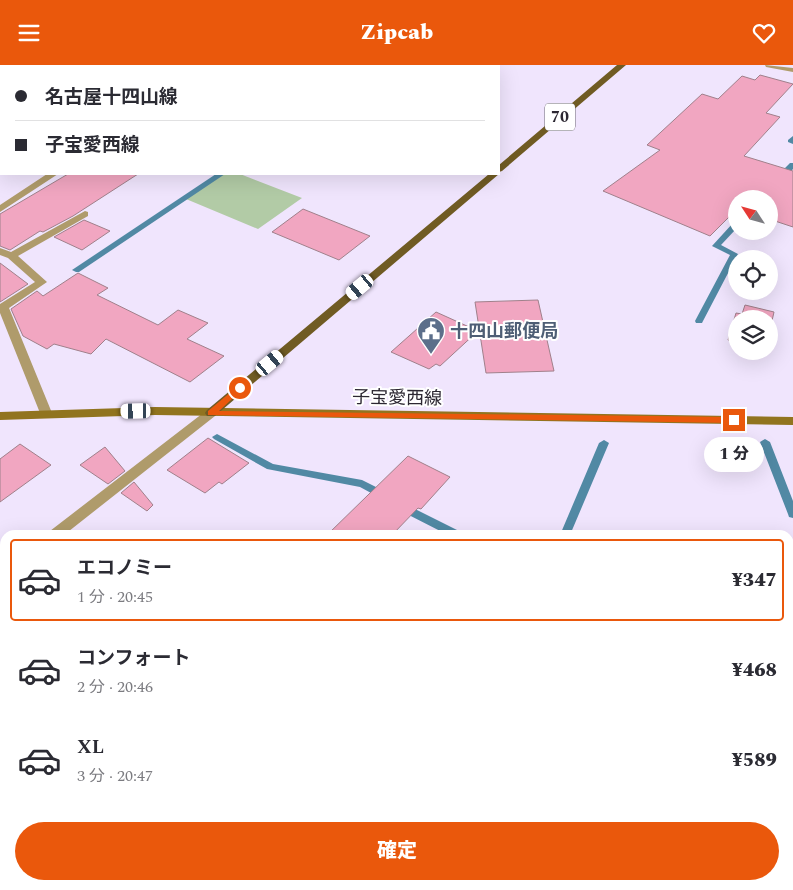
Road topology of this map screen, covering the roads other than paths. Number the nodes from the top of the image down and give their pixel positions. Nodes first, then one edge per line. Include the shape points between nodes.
1 (622, 65) edge
2 (769, 65) edge
3 (793, 70) edge
4 (500, 168) edge
5 (52, 175) edge
6 (493, 175) edge
7 (0, 209) edge
8 (85, 213) dead end
9 (0, 251) edge
10 (12, 256) junction
11 (46, 413) junction
12 (211, 413) junction
13 (0, 416) edge
14 (793, 421) edge
15 (61, 530) edge

1 - 4 main road, 70
2 - 3 street
5 - 7 street
6 - 12 main road
8 - 10 street
9 - 10 street
10 - 11 street via 42,282 3,307
11 - 12 main road, 子宝愛西線
11 - 13 main road, 子宝愛西線
12 - 14 main road, 子宝愛西線
12 - 15 street

